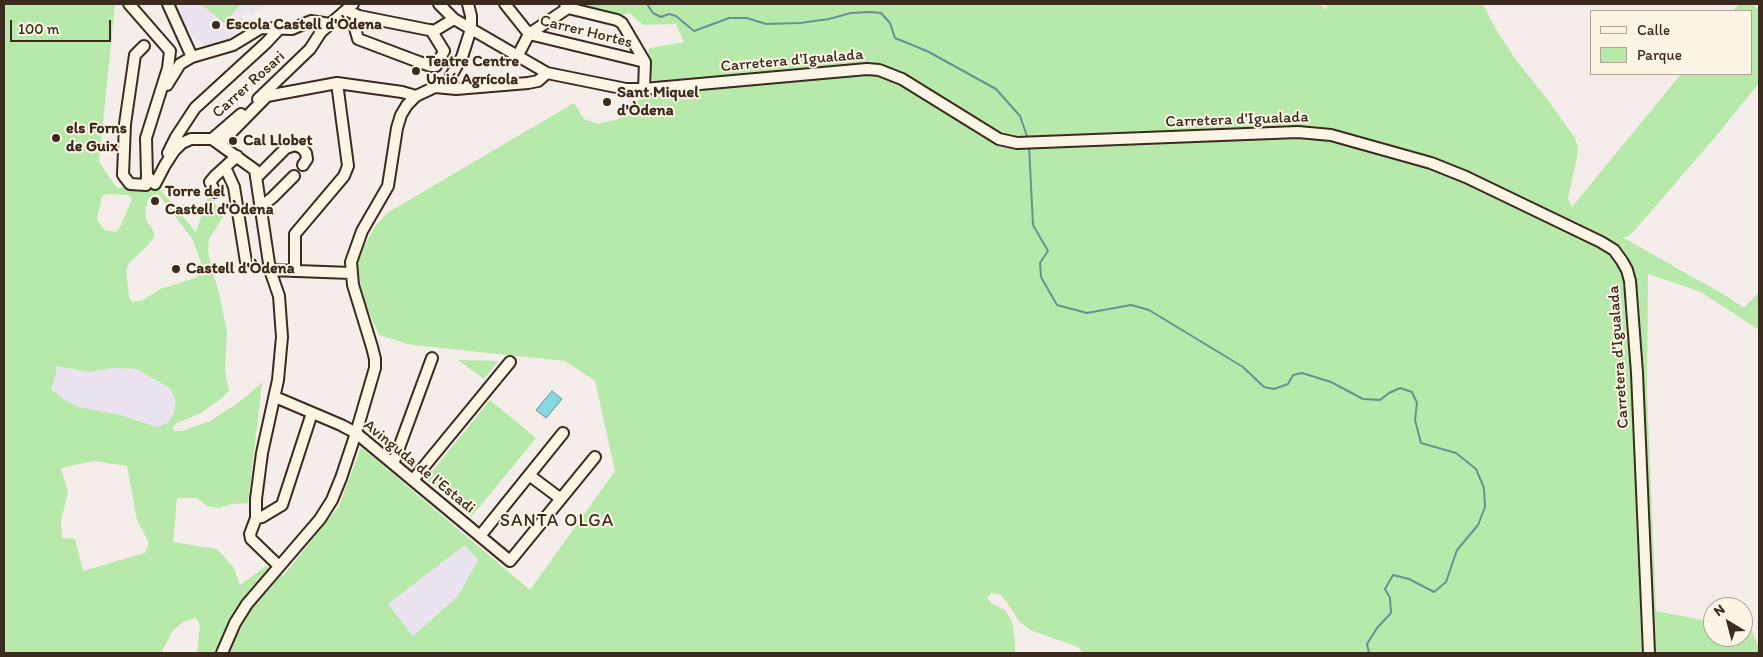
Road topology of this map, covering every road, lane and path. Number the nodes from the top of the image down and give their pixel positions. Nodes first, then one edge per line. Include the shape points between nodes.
1 (129, 4) edge
2 (168, 4) edge
3 (439, 4) edge
4 (468, 4) edge
5 (505, 4) edge
6 (348, 6) edge
7 (567, 6) edge
8 (356, 15) junction
9 (454, 19) junction
10 (330, 24) junction
11 (280, 28) junction
12 (471, 28) junction
13 (431, 30) junction
14 (529, 34) junction
15 (144, 46) dead end
16 (192, 57) junction
17 (517, 57) junction
18 (645, 62) junction
19 (546, 73) junction
20 (337, 83) junction
21 (434, 87) junction
22 (644, 89) junction
23 (416, 96) junction
24 (158, 99) junction
25 (216, 141) junction
26 (237, 156) junction
27 (302, 165) dead end
28 (225, 167) junction
29 (147, 176) junction
30 (294, 176) dead end
31 (256, 178) junction
32 (157, 180) junction
33 (215, 192) dead end
34 (260, 207) junction
35 (246, 262) dead end
36 (270, 270) junction
37 (295, 271) junction
38 (351, 273) junction
39 (432, 358) dead end
40 (510, 362) dead end
41 (275, 397) junction
42 (312, 413) junction
43 (356, 433) junction
44 (563, 433) dead end
45 (595, 457) dead end
46 (394, 464) junction
47 (529, 475) junction
48 (413, 480) junction
49 (561, 499) junction
50 (256, 518) junction
51 (480, 536) junction
52 (279, 566) junction
53 (222, 653) edge
54 (1649, 653) edge

1 - 24 street via 170,51
2 - 16 street
3 - 9 street, Carretera d'Igualada
4 - 12 street
5 - 14 street, Carrer Hortes
6 - 8 street
6 - 10 street, Carrer Rosari
7 - 14 street
7 - 18 street via 622,23
8 - 13 street
8 - 13 street via 358,39 436,66 444,51
9 - 12 street, Carretera d'Igualada
9 - 13 street
10 - 11 street via 311,21 292,29
10 - 25 street, Carrer Rosari via 310,49
11 - 16 street via 261,28 233,45
11 - 32 street via 195,108 176,137
12 - 17 street, Carretera d'Igualada
12 - 21 street via 455,70 448,81
14 - 17 street
14 - 18 street, Carrer Hortes
15 - 29 street via 135,55 125,124 123,175 130,184 146,185
16 - 24 street via 180,64
17 - 19 street, Carretera d'Igualada
18 - 22 street
19 - 21 street via 538,81 528,83 456,89
19 - 22 street, Carretera d'Igualada
20 - 23 street
20 - 25 street via 267,96
20 - 37 street via 348,166 344,176 295,234
21 - 23 street
22 - 54 street, Carretera d'Igualada via 867,69 902,79 1008,142 1298,132 1331,135 1432,164 1614,250 1630,281
23 - 38 street via 401,115 388,186 362,231 351,262
24 - 29 street via 146,138
25 - 26 street
25 - 32 street via 191,139 182,143
26 - 28 street
26 - 31 street via 255,170
27 - 31 street via 307,159 306,153 295,145 286,148
28 - 33 street via 210,182
28 - 35 street via 234,187
29 - 32 street
30 - 34 street
31 - 34 street
34 - 36 street
36 - 37 street
36 - 41 street via 279,296 282,337
37 - 38 street
38 - 43 street via 375,359 373,377
39 - 46 street
40 - 48 street
41 - 42 street, Avinguda de l'Estadi
41 - 50 street via 262,452
42 - 43 street, Avinguda de l'Estadi
42 - 50 street via 282,505
43 - 46 street, Avinguda de l'Estadi
43 - 52 street via 332,500 320,519
44 - 47 street
45 - 49 street
46 - 48 street, Avinguda de l'Estadi
47 - 49 street
47 - 51 street
48 - 51 street, Avinguda de l'Estadi
49 - 51 street, Avinguda de l'Estadi via 510,561
50 - 52 street via 251,539
52 - 53 street via 247,604

